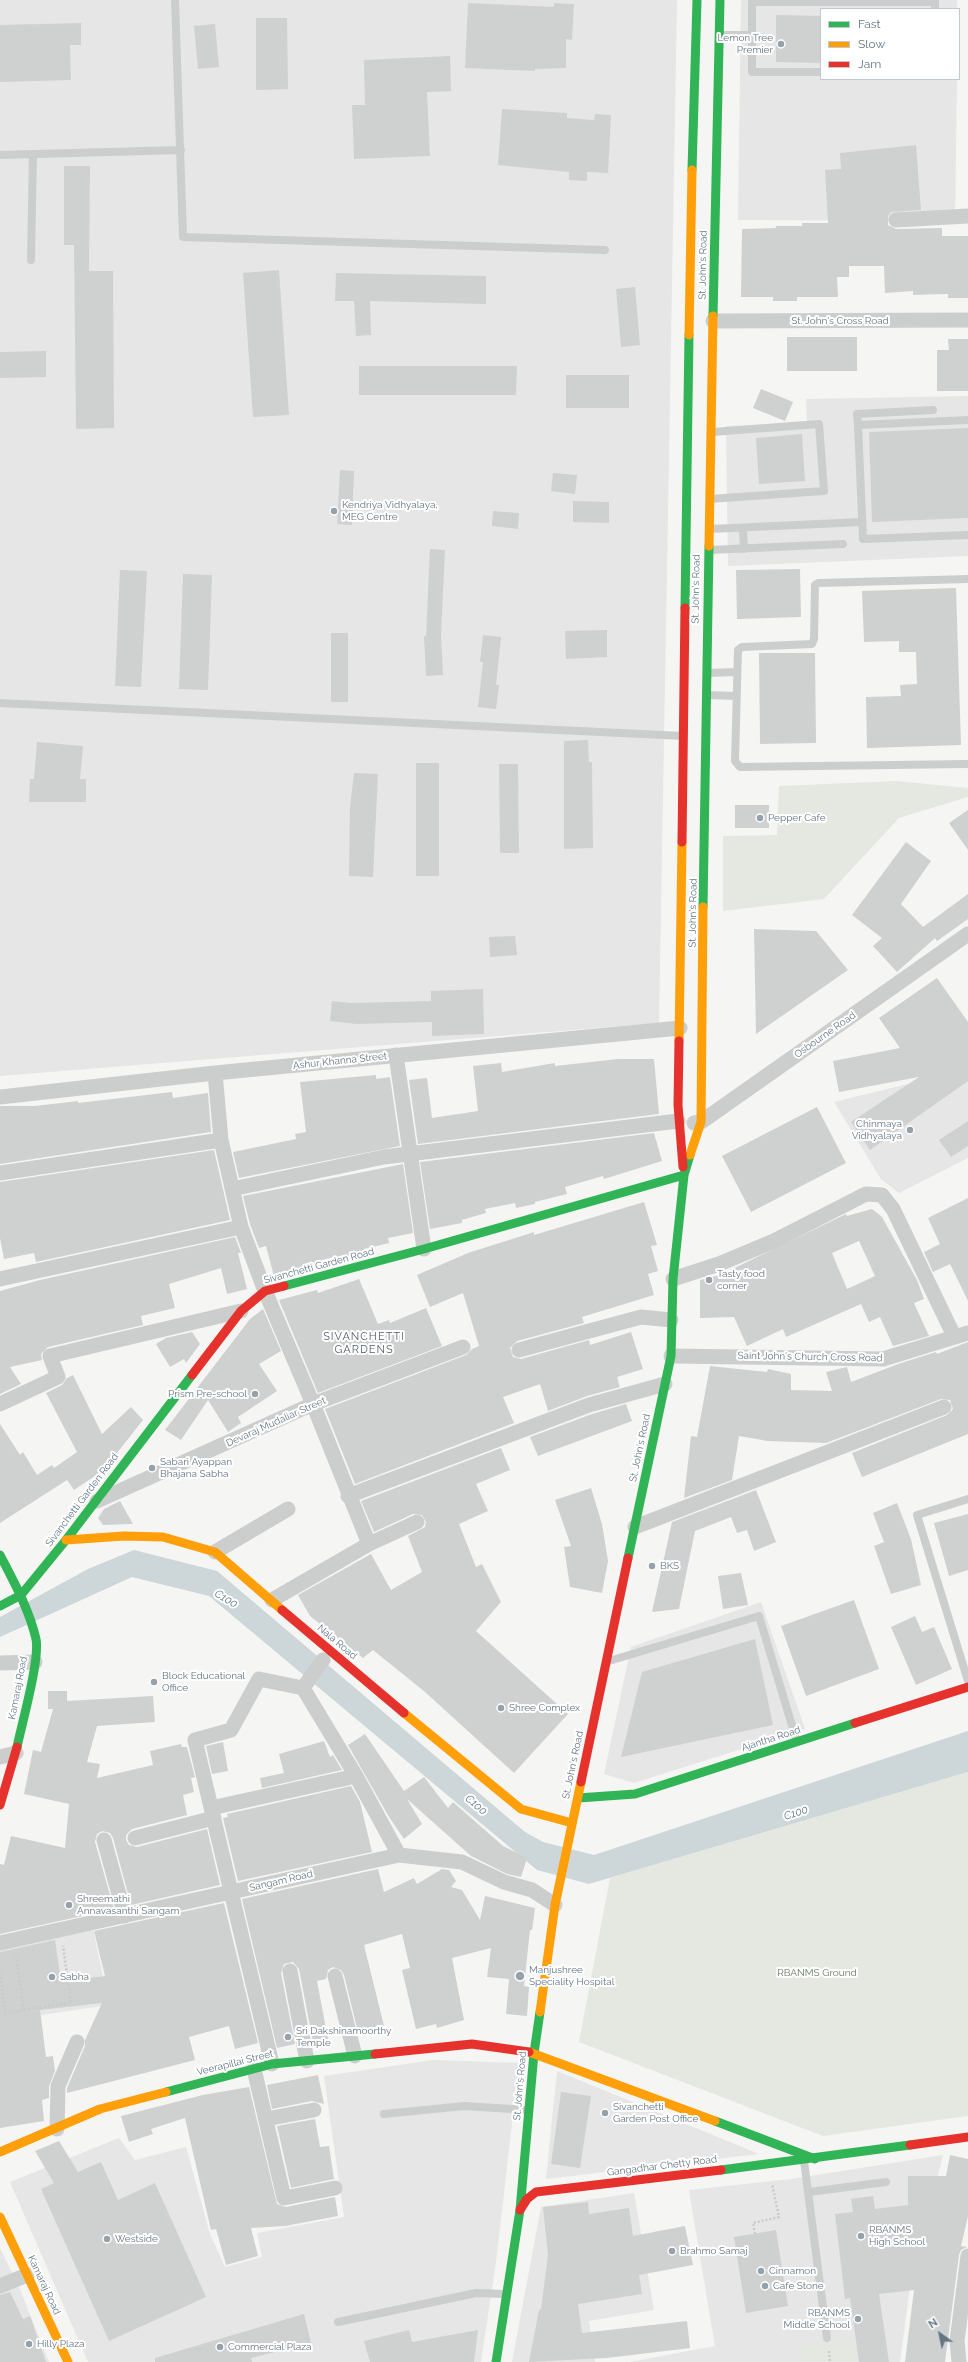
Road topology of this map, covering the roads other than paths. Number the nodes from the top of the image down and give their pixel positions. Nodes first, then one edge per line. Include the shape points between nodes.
1 (176, 0) edge
2 (697, 0) edge
3 (720, 0) edge
4 (935, 8) edge
5 (720, 35) junction
6 (752, 35) junction
7 (820, 72) edge
8 (180, 150) junction
9 (34, 154) junction
10 (0, 155) edge
11 (968, 216) edge
12 (896, 220) dead end
13 (605, 250) dead end
14 (31, 260) dead end
15 (968, 320) edge
16 (713, 321) junction
17 (932, 410) dead end
18 (968, 420) edge
19 (858, 425) junction
20 (710, 432) junction
21 (709, 499) junction
22 (862, 522) junction
23 (743, 528) junction
24 (708, 530) junction
25 (968, 535) edge
26 (843, 544) dead end
27 (744, 549) junction
28 (708, 550) junction
29 (968, 580) edge
30 (737, 672) junction
31 (706, 673) junction
32 (706, 694) junction
33 (736, 696) junction
34 (0, 703) edge
35 (684, 736) junction
36 (968, 764) edge
37 (968, 934) edge
38 (680, 1028) junction
39 (396, 1055) junction
40 (215, 1073) junction
41 (0, 1097) edge
42 (701, 1122) junction
43 (679, 1123) junction
44 (221, 1140) junction
45 (408, 1154) junction
46 (0, 1172) edge
47 (684, 1175) junction
48 (232, 1189) junction
49 (241, 1227) junction
50 (424, 1249) junction
51 (0, 1279) edge
52 (673, 1279) junction
53 (265, 1291) junction
54 (241, 1311) junction
55 (671, 1320) junction
56 (961, 1334) edge
57 (463, 1347) dead end
58 (519, 1350) dead end
59 (671, 1356) junction
60 (665, 1384) junction
61 (0, 1404) edge
62 (313, 1404) junction
63 (944, 1407) dead end
64 (348, 1496) junction
65 (968, 1500) edge
66 (92, 1504) junction
67 (288, 1510) dead end
68 (417, 1522) dead end
69 (635, 1527) junction
70 (66, 1540) junction
71 (368, 1544) junction
72 (215, 1552) junction
73 (0, 1555) edge
74 (21, 1595) junction
75 (272, 1600) junction
76 (0, 1606) edge
77 (323, 1660) dead end
78 (35, 1662) junction
79 (606, 1662) junction
80 (0, 1663) edge
81 (968, 1681) edge
82 (306, 1684) junction
83 (968, 1688) edge
84 (797, 1742) junction
85 (16, 1753) junction
86 (0, 1757) edge
87 (356, 1776) junction
88 (578, 1798) junction
89 (0, 1805) edge
90 (212, 1813) junction
91 (572, 1823) junction
92 (135, 1838) dead end
93 (104, 1840) dead end
94 (399, 1855) junction
95 (231, 1893) junction
96 (555, 1906) junction
97 (125, 1916) junction
98 (0, 1943) edge
99 (290, 1971) dead end
100 (335, 1976) dead end
101 (77, 2042) dead end
102 (534, 2053) junction
103 (354, 2056) junction
104 (307, 2061) junction
105 (272, 2064) junction
106 (254, 2069) junction
107 (314, 2110) dead end
108 (529, 2110) junction
109 (384, 2114) dead end
110 (266, 2119) junction
111 (57, 2129) junction
112 (968, 2137) edge
113 (0, 2152) edge
114 (815, 2158) junction
115 (804, 2160) junction
116 (886, 2182) dead end
117 (335, 2188) dead end
118 (809, 2192) junction
119 (520, 2210) junction
120 (0, 2216) edge
121 (968, 2256) edge
122 (27, 2275) junction
123 (0, 2286) edge
124 (507, 2294) junction
125 (338, 2322) dead end
126 (827, 2338) dead end
127 (68, 2362) edge
128 (496, 2362) edge
129 (959, 2362) edge

1 - 8 lane
2 - 35 main road, St. John's Road via 690,251
3 - 5 main road, St. John's Road
4 - 6 lane via 935,2 752,2
5 - 6 lane
5 - 16 main road, St. John's Road
6 - 7 lane via 752,72
8 - 9 lane
8 - 13 lane via 183,237
9 - 10 lane
9 - 14 lane
11 - 12 street
15 - 16 street, St. John's Cross Road
16 - 20 main road, St. John's Road
17 - 19 lane via 858,414
18 - 19 lane
19 - 22 lane
20 - 21 main road, St. John's Road
20 - 21 lane via 819,424 824,491
21 - 24 main road, St. John's Road
22 - 23 lane
22 - 25 lane via 863,540
23 - 24 lane
23 - 27 lane
24 - 28 main road, St. John's Road
26 - 27 lane
27 - 28 lane
28 - 31 main road, St. John's Road
29 - 30 lane via 818,583 813,588 812,644 742,647 738,650
30 - 31 lane
30 - 33 lane
31 - 32 main road, St. John's Road
32 - 33 lane
32 - 42 main road, St. John's Road
33 - 36 lane via 735,761 740,767
34 - 35 lane
35 - 38 main road, St. John's Road
37 - 42 street, Osbourne Road
38 - 39 street, Ashur Khanna Street
38 - 43 main road, St. John's Road
39 - 40 street, Ashur Khanna Street
39 - 45 street
40 - 41 street, Ashur Khanna Street
40 - 44 street
42 - 43 street, Osbourne Road
42 - 47 main road, St. John's Road
43 - 45 street, Osbourne Road
43 - 47 main road, St. John's Road
44 - 46 street
44 - 48 street
45 - 48 street, Osbourne Road
45 - 50 street
47 - 50 main road, Sivanchetti Garden Road
47 - 52 main road, St. John's Road
48 - 49 street
49 - 51 street
49 - 53 street
50 - 53 main road, Sivanchetti Garden Road
52 - 55 main road, St. John's Road
52 - 56 street via 774,1242 866,1194 882,1194 893,1209
53 - 54 main road, Sivanchetti Garden Road
53 - 62 street
54 - 61 street via 50,1356 58,1377
54 - 66 main road, Sivanchetti Garden Road
55 - 58 street via 641,1317
55 - 59 main road, St. John's Road
56 - 59 street, Saint John's Church Cross Road via 883,1359
57 - 62 street, Devaraj Mudaliar Street
59 - 60 main road, St. John's Road
60 - 64 street via 589,1405
60 - 69 main road, St. John's Road
62 - 64 street
62 - 66 street, Devaraj Mudaliar Street
63 - 69 street
64 - 71 street
65 - 81 lane via 918,1515
66 - 70 main road, Sivanchetti Garden Road
67 - 72 street
68 - 71 street
69 - 79 main road, St. John's Road
70 - 72 main road, Nala Road via 124,1536 163,1537
70 - 74 main road, Sivanchetti Garden Road
71 - 75 street
72 - 75 main road, Nala Road
73 - 74 main road, Kamaraj Road
74 - 76 main road, Sivanchetti Garden Road
74 - 78 main road, Kamaraj Road via 36,1640
75 - 91 main road, Nala Road via 521,1809
77 - 82 street
78 - 80 street
78 - 85 main road, Kamaraj Road
79 - 84 lane via 759,1616
79 - 88 main road, St. John's Road
82 - 87 street
82 - 90 street via 259,1678 231,1730 195,1740
83 - 84 main road, Ajantha Road
84 - 88 main road, Ajantha Road via 635,1794
85 - 86 street
85 - 89 main road, Kamaraj Road
87 - 90 street
87 - 94 street
88 - 91 main road, St. John's Road
90 - 92 street
90 - 95 street
91 - 96 main road, St. John's Road
93 - 97 street
94 - 95 street, Sangam Road
94 - 96 street, Sangam Road via 462,1862 504,1882 532,1890
95 - 97 street, Sangam Road
95 - 105 street
96 - 102 main road, St. John's Road
97 - 98 street, Sangam Road
99 - 104 street
100 - 103 street
101 - 111 street via 58,2086
102 - 103 main road, Veerapillai Street via 472,2044
102 - 108 main road, St. John's Road
102 - 114 main road, Gangadhar Chetty Road
103 - 104 main road, Veerapillai Street
104 - 105 main road, Veerapillai Street
105 - 106 main road, Veerapillai Street
106 - 110 street
106 - 111 main road, Veerapillai Street via 100,2109
107 - 110 street
108 - 109 lane via 464,2106
108 - 119 main road, St. John's Road
110 - 117 street via 284,2198
111 - 113 main road, Veerapillai Street
112 - 114 main road, Gangadhar Chetty Road
114 - 115 main road, Gangadhar Chetty Road
115 - 118 lane
115 - 119 main road, Gangadhar Chetty Road via 536,2192 527,2199
116 - 118 lane
118 - 126 lane
119 - 124 main road, St. John's Road
120 - 122 main road, Kamaraj Road
121 - 129 street via 957,2341
122 - 123 street
122 - 127 main road, Kamaraj Road
124 - 125 lane via 476,2293
124 - 128 main road, St. John's Road

